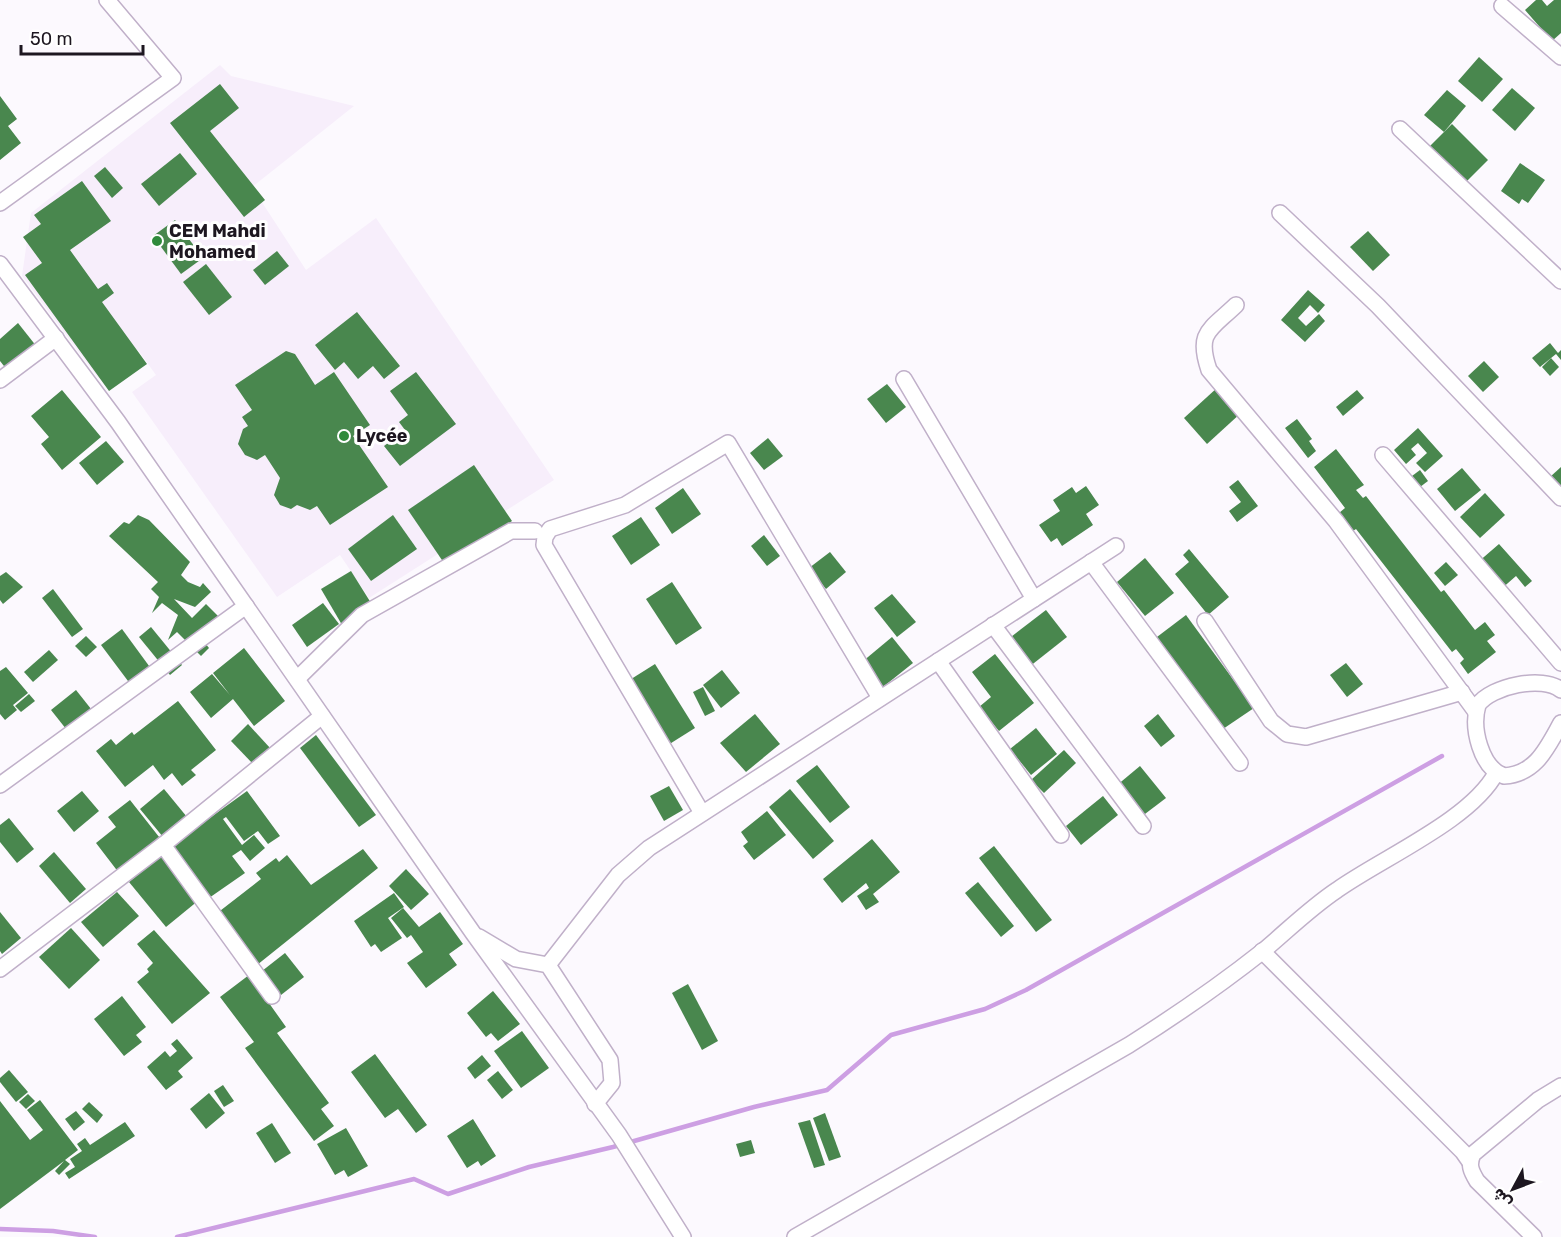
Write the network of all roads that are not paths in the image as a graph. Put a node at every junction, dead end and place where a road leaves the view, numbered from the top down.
1 (107, 0) edge
2 (1502, 6) dead end
3 (1561, 57) edge
4 (1400, 129) dead end
5 (0, 203) edge
6 (1280, 213) dead end
7 (0, 264) edge
8 (1561, 281) edge
9 (1236, 305) dead end
10 (56, 338) junction
11 (904, 379) dead end
12 (0, 380) edge
13 (1383, 455) dead end
14 (1561, 498) edge
15 (535, 531) dead end
16 (1116, 546) dead end
17 (1091, 562) junction
18 (1034, 598) junction
19 (246, 606) junction
20 (1204, 621) dead end
21 (993, 625) junction
22 (938, 661) junction
23 (1561, 663) edge
24 (297, 679) junction
25 (1561, 689) edge
26 (1462, 692) junction
27 (880, 698) junction
28 (1476, 712) junction
29 (322, 717) junction
30 (1561, 723) edge
31 (1240, 763) dead end
32 (1496, 773) junction
33 (0, 785) edge
34 (702, 813) junction
35 (1143, 826) dead end
36 (1061, 835) dead end
37 (163, 844) junction
38 (474, 933) junction
39 (1262, 951) junction
40 (548, 965) junction
41 (0, 969) edge
42 (272, 996) dead end
43 (1561, 1086) edge
44 (595, 1104) junction
45 (1470, 1162) junction
46 (683, 1237) edge
47 (795, 1237) edge
48 (1534, 1237) edge

1 - 5 street
2 - 3 street
4 - 8 street
6 - 14 street
7 - 10 street
9 - 26 street
10 - 12 street
10 - 19 street
11 - 18 street
13 - 23 street
15 - 24 street
16 - 17 street
17 - 18 street
17 - 31 street
18 - 21 street
19 - 24 street
19 - 33 street
20 - 26 street
21 - 22 street
21 - 35 street
22 - 27 street
22 - 36 street
24 - 29 street
25 - 28 street
26 - 28 street
27 - 34 street
27 - 34 street
28 - 32 street
29 - 37 street
29 - 38 street
30 - 32 street
32 - 39 street
34 - 40 street
37 - 41 street
37 - 42 street
38 - 40 street
38 - 44 street
39 - 45 street
39 - 47 street
40 - 44 street
43 - 45 street
44 - 46 street
45 - 48 street

